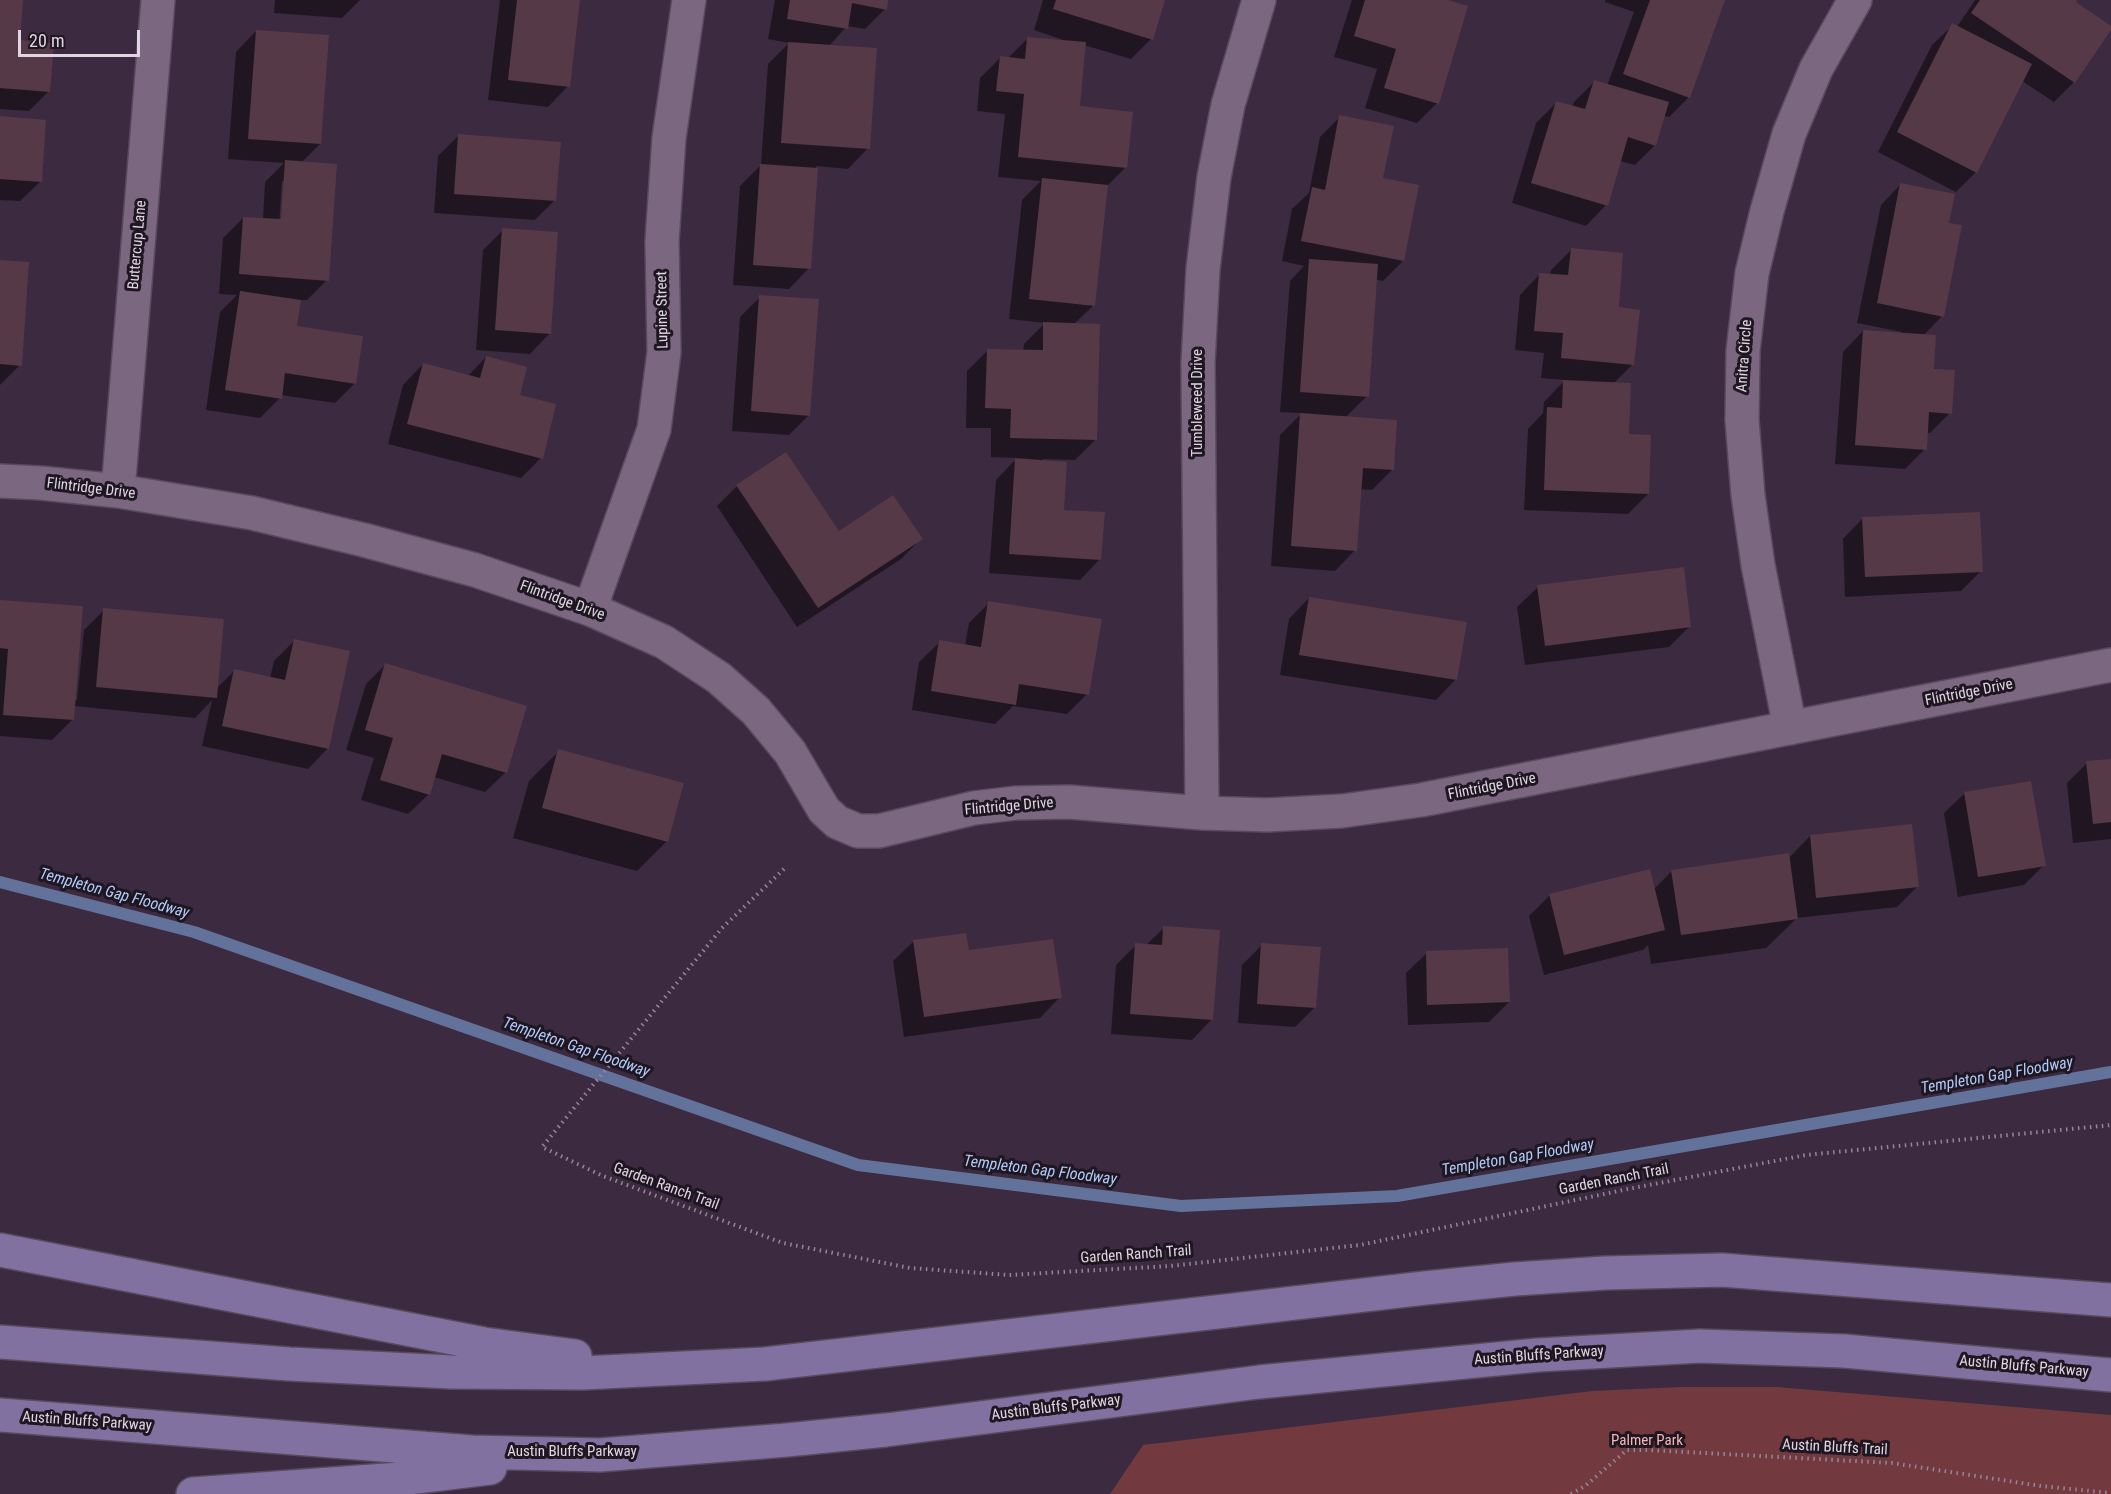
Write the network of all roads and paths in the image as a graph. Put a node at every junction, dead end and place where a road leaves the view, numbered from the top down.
1 (158, 0) edge
2 (689, 0) edge
3 (1259, 0) edge
4 (1855, 0) edge
5 (0, 481) edge
6 (118, 491) junction
7 (590, 609) junction
8 (2111, 664) edge
9 (1790, 728) junction
10 (1202, 813) junction
11 (784, 869) dead end
12 (2111, 1125) edge
13 (0, 1250) edge
14 (2111, 1300) edge
15 (0, 1342) edge
16 (671, 1370) junction
17 (2111, 1375) edge
18 (0, 1415) edge
19 (600, 1455) junction
20 (2111, 1493) edge
21 (193, 1494) edge
22 (1571, 1494) edge

1 - 6 street, Buttercup Lane
2 - 7 street, Lupine Street
3 - 10 street, Tumbleweed Drive
4 - 9 street, Anitra Circle
5 - 6 street, Flintridge Drive
6 - 7 street, Flintridge Drive
7 - 10 street, Flintridge Drive
8 - 9 street, Flintridge Drive
9 - 10 street, Flintridge Drive
11 - 12 path, Garden Ranch Trail
13 - 16 main road
14 - 16 main road
15 - 16 main road
17 - 19 main road, Austin Bluffs Parkway
18 - 19 main road, Austin Bluffs Parkway
19 - 21 main road
20 - 22 path, Austin Bluffs Trail

